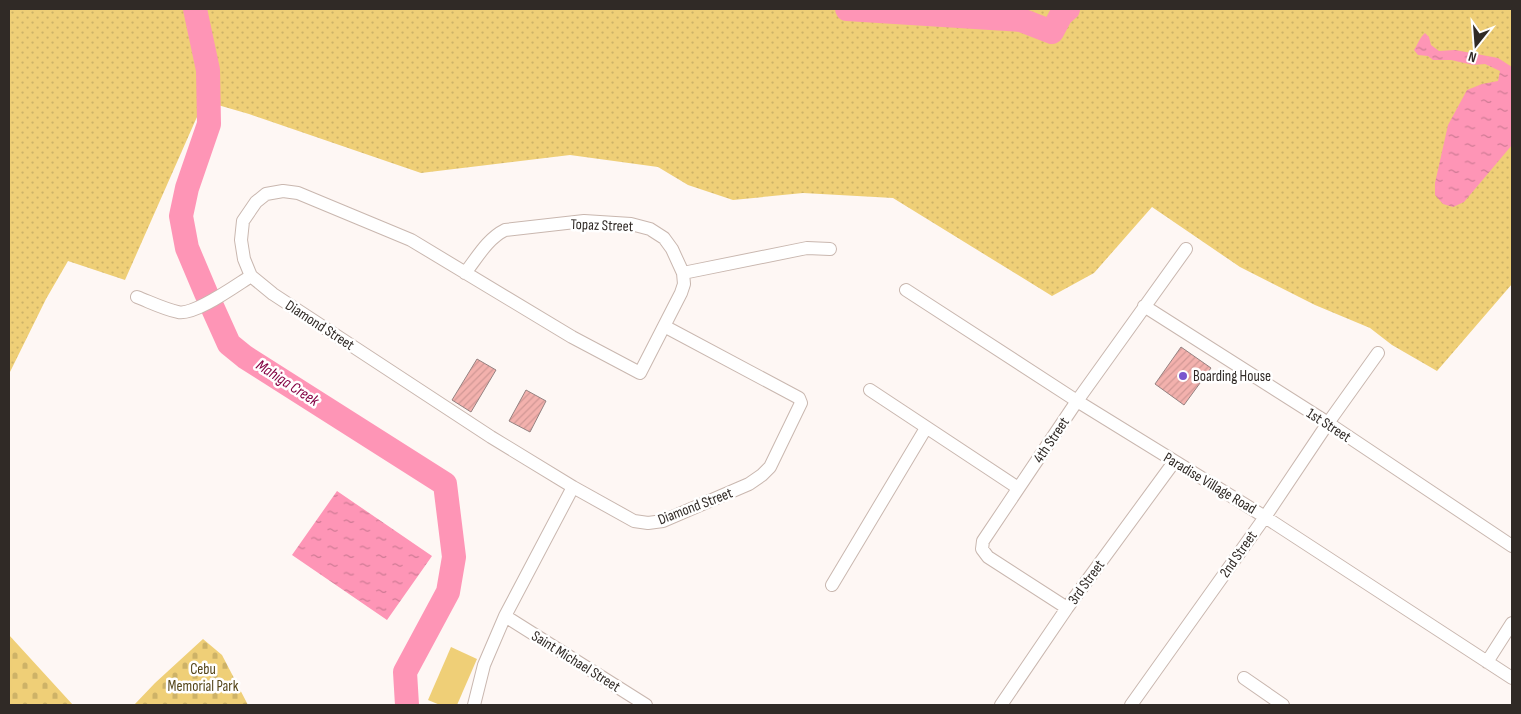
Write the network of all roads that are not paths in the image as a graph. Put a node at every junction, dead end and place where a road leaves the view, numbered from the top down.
1 (830, 249) dead end
2 (1186, 249) dead end
3 (465, 273) junction
4 (683, 273) junction
5 (251, 276) junction
6 (906, 290) dead end
7 (137, 297) dead end
8 (1144, 306) junction
9 (664, 326) junction
10 (1378, 353) dead end
11 (870, 390) dead end
12 (1077, 401) junction
13 (1328, 423) junction
14 (926, 428) junction
15 (1174, 462) junction
16 (573, 487) junction
17 (1018, 488) junction
18 (1265, 517) junction
19 (1512, 546) edge
20 (832, 585) dead end
21 (1067, 608) junction
22 (505, 616) junction
23 (1512, 623) edge
24 (1487, 662) junction
25 (1244, 678) dead end
26 (1512, 678) edge
27 (629, 701) edge
28 (474, 705) edge
29 (646, 705) edge
30 (1001, 705) edge
31 (1131, 705) edge
32 (1282, 705) edge

1 - 4 street
2 - 8 street, 4th Street
3 - 4 street, Topaz Street
3 - 5 street
3 - 9 street
4 - 9 street
5 - 7 street
5 - 16 street, Diamond Street
6 - 12 street, Paradise Village Road
8 - 12 street, 4th Street
8 - 13 street, 1st Street
9 - 16 street, Diamond Street
10 - 13 street, 2nd Street
11 - 14 street
12 - 15 street, Paradise Village Road
12 - 17 street, 4th Street
13 - 18 street, 2nd Street
13 - 19 street, 1st Street
14 - 17 street
14 - 20 street
15 - 18 street, Paradise Village Road
15 - 21 street, 3rd Street
16 - 22 street
17 - 21 street, 4th Street
18 - 24 street, Paradise Village Road
18 - 31 street, 2nd Street
21 - 30 street, 3rd Street
22 - 27 street, Saint Michael Street
22 - 28 street
23 - 24 street
24 - 26 street, Paradise Village Road
25 - 32 street
27 - 29 street, Saint Michael Street

